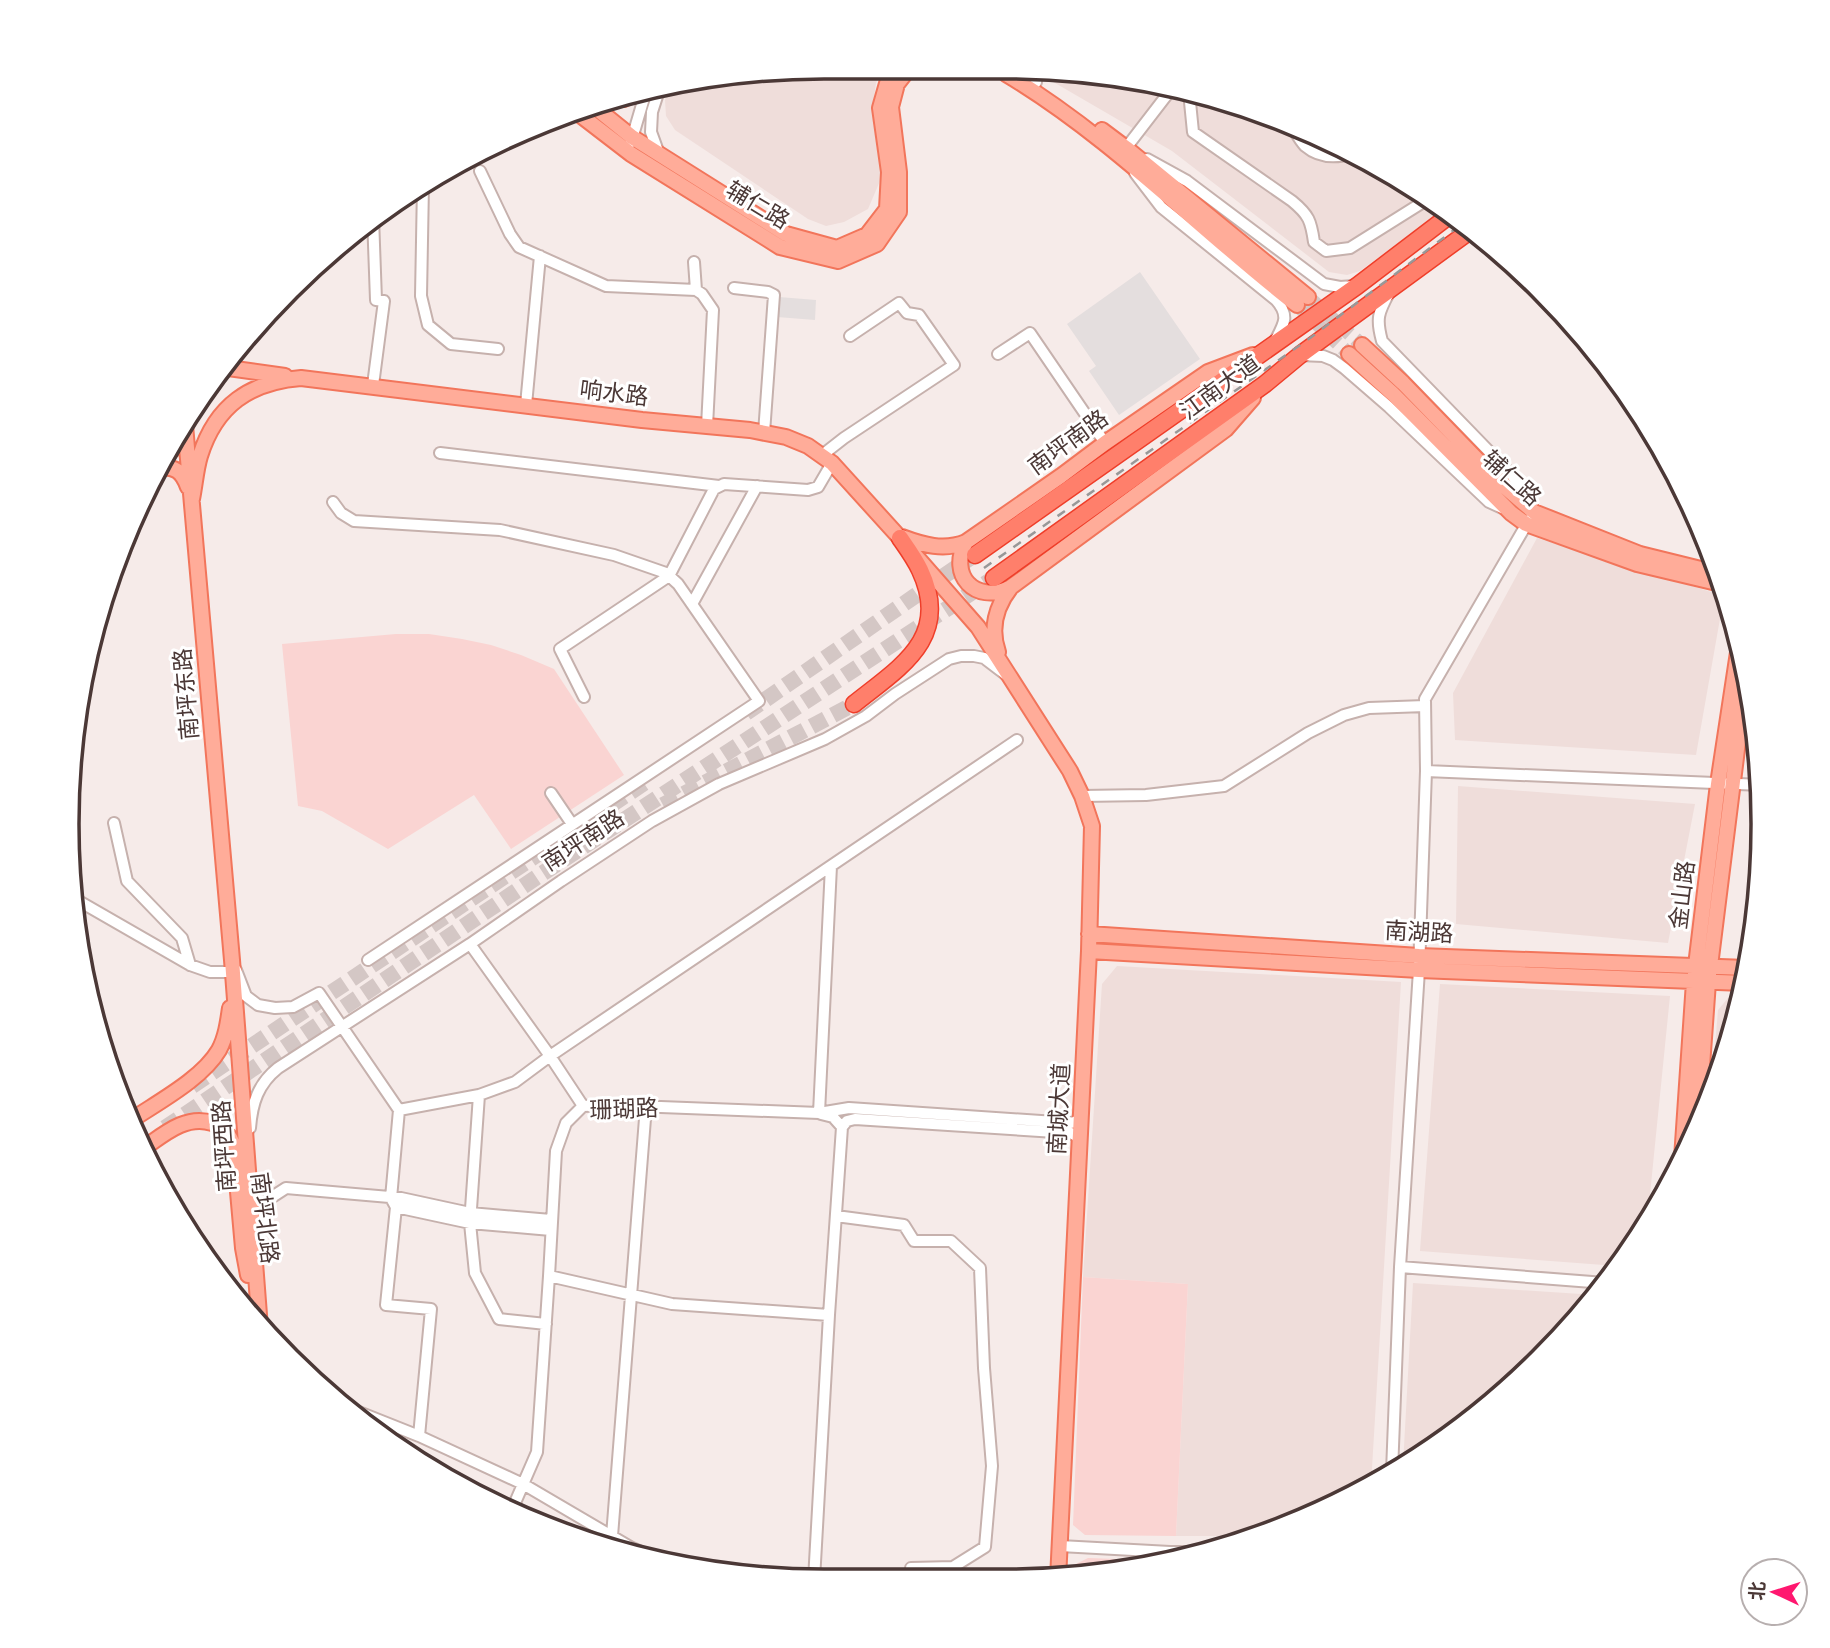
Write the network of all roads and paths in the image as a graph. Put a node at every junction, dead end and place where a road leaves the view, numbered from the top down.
1 (889, 79) edge
2 (901, 79) edge
3 (1032, 81) edge
4 (1166, 96) edge
5 (656, 98) edge
6 (643, 101) edge
7 (1190, 102) edge
8 (602, 113) edge
9 (584, 118) edge
10 (632, 137) junction
11 (1300, 139) edge
12 (1124, 153) junction
13 (631, 154) junction
14 (659, 154) junction
15 (1337, 157) edge
16 (480, 172) dead end
17 (424, 196) edge
18 (1420, 204) edge
19 (1443, 221) edge
20 (373, 230) edge
21 (1463, 236) edge
22 (540, 256) junction
23 (694, 262) dead end
24 (1357, 286) junction
25 (1392, 286) junction
26 (734, 288) dead end
27 (696, 290) junction
28 (1302, 301) tunnel mouth
29 (850, 336) dead end
30 (1362, 345) tunnel mouth
31 (1268, 347) junction
32 (498, 349) dead end
33 (998, 354) dead end
34 (1349, 354) tunnel mouth
35 (1300, 355) junction
36 (234, 369) edge
37 (301, 378) junction
38 (1265, 384) junction
39 (373, 386) junction
40 (526, 405) junction
41 (707, 426) junction
42 (764, 433) junction
43 (186, 439) edge
44 (1105, 443) junction
45 (440, 453) dead end
46 (827, 460) junction
47 (170, 469) edge
48 (719, 486) junction
49 (757, 486) junction
50 (192, 499) junction
51 (333, 502) dead end
52 (1511, 513) junction
53 (1530, 518) junction
54 (899, 536) junction
55 (970, 549) junction
56 (1707, 571) edge
57 (670, 576) junction
58 (994, 578) tunnel mouth
59 (1711, 582) edge
60 (1011, 587) junction
61 (692, 604) junction
62 (1002, 663) junction
63 (1736, 676) edge
64 (1011, 678) junction
65 (584, 697) dead end
66 (1741, 703) edge
67 (854, 704) tunnel mouth
68 (1425, 706) junction
69 (1017, 740) dead end
70 (1426, 771) junction
71 (1725, 785) junction
72 (1750, 785) edge
73 (551, 793) dead end
74 (1083, 796) junction
75 (114, 823) dead end
76 (572, 824) junction
77 (831, 866) junction
78 (83, 905) edge
79 (1089, 934) junction
80 (470, 944) junction
81 (1089, 951) junction
82 (368, 960) dead end
83 (1419, 963) junction
84 (190, 965) junction
85 (232, 966) junction
86 (1703, 966) junction
87 (1737, 968) edge
88 (1701, 982) junction
89 (1734, 983) edge
90 (342, 1027) junction
91 (550, 1056) junction
92 (479, 1095) junction
93 (1699, 1098) edge
94 (583, 1106) junction
95 (646, 1106) junction
96 (399, 1110) junction
97 (819, 1113) junction
98 (138, 1116) edge
99 (1081, 1117) junction
100 (842, 1127) junction
101 (1685, 1130) edge
102 (1080, 1142) junction
103 (151, 1143) edge
104 (248, 1155) junction
105 (396, 1201) junction
106 (836, 1216) junction
107 (470, 1218) junction
108 (551, 1225) junction
109 (254, 1248) junction
110 (1400, 1267) junction
111 (549, 1276) junction
112 (1594, 1282) edge
113 (631, 1295) junction
114 (255, 1305) edge
115 (259, 1309) edge
116 (829, 1315) junction
117 (546, 1324) junction
118 (375, 1418) edge
119 (419, 1436) junction
120 (1392, 1461) edge
121 (523, 1484) junction
122 (515, 1502) edge
123 (612, 1536) junction
124 (617, 1540) edge
125 (1060, 1546) junction
126 (1165, 1552) edge
127 (1059, 1568) edge
128 (815, 1569) edge
129 (911, 1569) edge

1 - 14 main road, 辅仁路
2 - 13 main road, 辅仁路
3 - 12 main road
4 - 12 street
5 - 14 street
6 - 10 street
7 - 18 street
8 - 10 main road, 辅仁路
9 - 13 main road, 辅仁路
10 - 13 street
10 - 14 main road, 辅仁路
11 - 15 street
12 - 24 street
12 - 28 main road
12 - 31 street
16 - 22 street
17 - 32 street
19 - 24 highway, 江南大道
20 - 39 street
21 - 25 highway, 江南大道
22 - 27 street
22 - 40 street
23 - 27 street
24 - 31 highway, 江南大道
25 - 35 highway, 江南大道
25 - 53 street
26 - 42 street
27 - 41 street
29 - 46 street
30 - 53 main road, 辅仁路
31 - 44 main road, 南坪南路
31 - 55 highway, 江南大道
33 - 44 street
34 - 52 main road, 辅仁路
35 - 38 highway, 江南大道
35 - 52 street
36 - 37 main road
37 - 39 main road, 响水路
37 - 50 main road, 响水路
38 - 58 highway, 江南大道
38 - 60 main road
39 - 40 main road, 响水路
40 - 41 main road, 响水路
41 - 42 main road, 响水路
42 - 46 main road, 响水路
43 - 50 main road, 南坪东路
44 - 55 main road, 南坪南路
45 - 48 street
46 - 49 street
46 - 54 main road, 响水路
47 - 50 main road
48 - 49 street
48 - 57 street
49 - 61 street
50 - 85 main road, 南坪东路
51 - 57 street
52 - 53 main road, 辅仁路
53 - 56 main road, 辅仁路
53 - 59 main road, 辅仁路
53 - 68 street
54 - 55 main road, 南坪南路
54 - 62 main road, 响水路
54 - 67 highway
55 - 60 main road
57 - 61 street
57 - 65 street
60 - 62 main road
61 - 76 street, 南坪南路
62 - 64 main road, 南城大道
63 - 71 main road, 金山路
64 - 74 main road, 南城大道
64 - 80 street, 南坪南路
66 - 71 main road, 金山路
68 - 70 street
68 - 74 street
69 - 77 street
70 - 71 street
70 - 83 street
71 - 72 street
71 - 86 main road, 金山路
73 - 76 street
74 - 79 main road, 南城大道
75 - 84 street
76 - 82 street, 南坪南路
77 - 91 street
77 - 97 street
78 - 84 street
79 - 81 main road, 南城大道
79 - 83 main road, 南湖路
80 - 90 street, 南坪南路
80 - 91 street
81 - 83 main road
81 - 99 main road, 南城大道
83 - 86 main road, 南湖路
83 - 88 main road
83 - 110 street
84 - 85 street
85 - 90 street
85 - 98 main road
85 - 104 main road, 南坪西路
86 - 87 main road, 南湖路
86 - 88 main road, 金山路
88 - 89 main road
88 - 93 main road, 金山路
88 - 101 main road, 金山路
90 - 96 street
90 - 104 street, 南坪南路
91 - 92 street
91 - 94 street
92 - 96 street
92 - 107 street
94 - 95 street, 珊瑚路
94 - 108 street, 珊瑚路
95 - 97 street, 珊瑚路
95 - 113 street
96 - 105 street
97 - 99 street, 珊瑚路
97 - 100 street
99 - 102 main road, 南城大道
100 - 102 street
100 - 106 street
102 - 125 main road, 南城大道
103 - 114 main road, 南坪北路
104 - 109 main road, 南坪西路
105 - 107 street
105 - 109 street
105 - 119 street
106 - 116 street
106 - 129 street
107 - 108 street
107 - 117 street
108 - 111 street, 珊瑚路
109 - 115 main road, 南坪西路
110 - 112 street
110 - 120 street
111 - 113 street
111 - 117 street, 珊瑚路
113 - 116 street
113 - 123 street
116 - 128 street
117 - 121 street, 珊瑚路
118 - 119 street
119 - 121 street
121 - 122 street, 珊瑚路
121 - 123 street
123 - 124 street
125 - 126 street
125 - 127 main road, 南城大道

